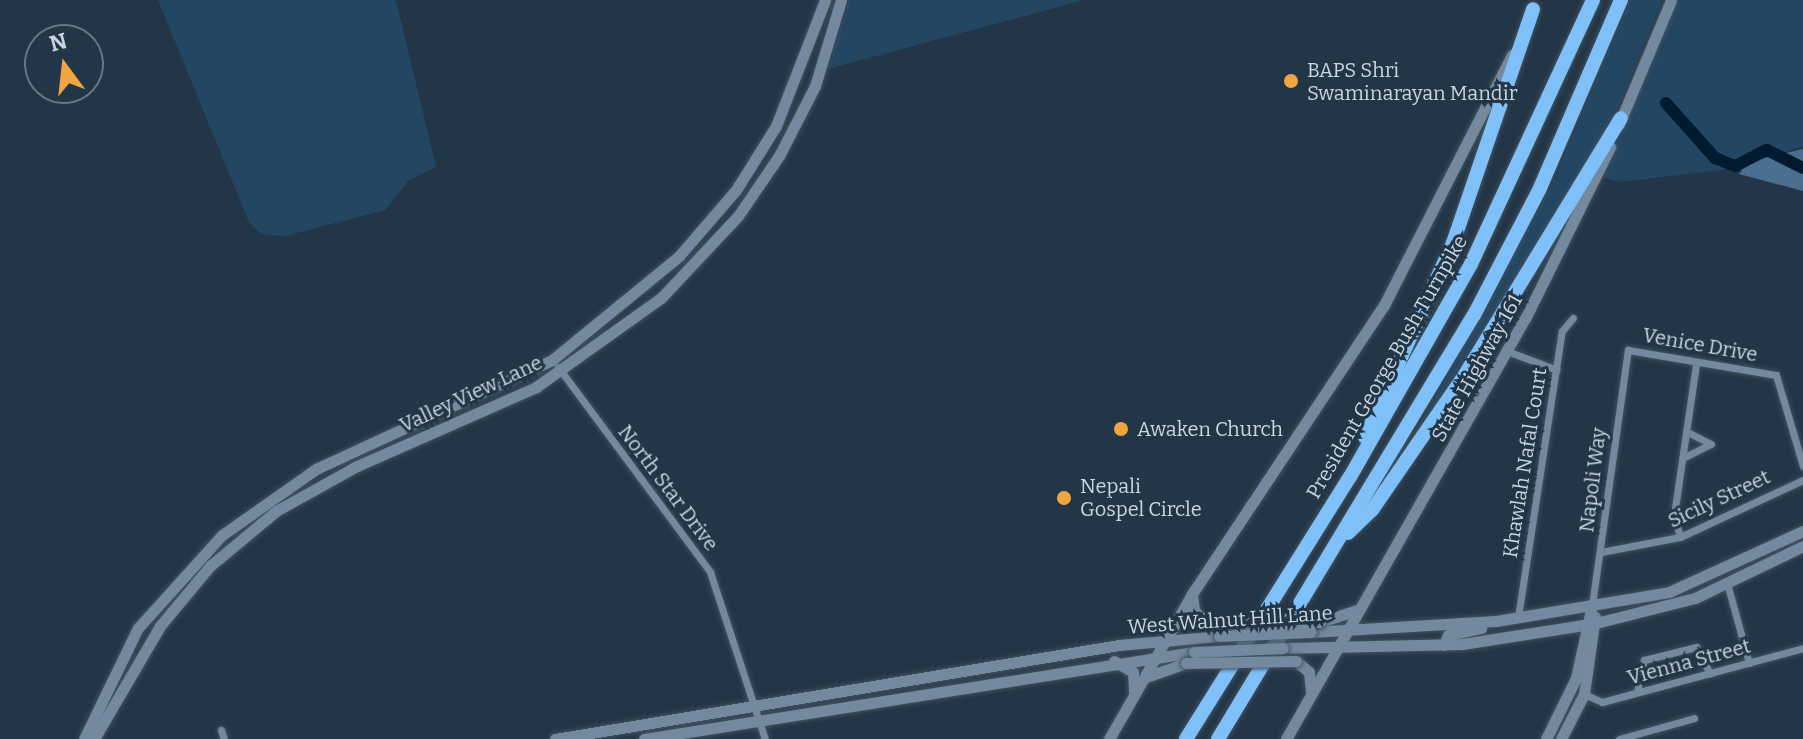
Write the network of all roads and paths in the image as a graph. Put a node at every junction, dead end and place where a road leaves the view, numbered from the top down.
1 (825, 0) edge
2 (841, 0) edge
3 (1593, 0) edge
4 (1621, 0) edge
5 (1671, 0) edge
6 (1535, 5) edge
7 (1621, 118) junction
8 (1573, 318) dead end
9 (1507, 351) junction
10 (1624, 358) joint
11 (552, 360) junction
12 (1696, 364) junction
13 (1557, 370) junction
14 (562, 372) junction
15 (1686, 431) junction
16 (1683, 458) junction
17 (1803, 466) edge
18 (1350, 477) junction
19 (1803, 480) edge
20 (1803, 531) edge
21 (1680, 537) junction
22 (1803, 546) edge
23 (1334, 547) junction
24 (1601, 552) junction
25 (1727, 583) junction
26 (1192, 594) junction
27 (1365, 598) junction
28 (1592, 605) junction
29 (1359, 609) junction
30 (1518, 617) junction
31 (1619, 619) junction
32 (1496, 621) junction
33 (1591, 624) junction
34 (1346, 630) junction
35 (1379, 630) junction
36 (1164, 639) junction
37 (1444, 645) junction
38 (1337, 646) junction
39 (1803, 648) edge
40 (1155, 655) junction
41 (1026, 661) junction
42 (1114, 661) junction
43 (1749, 663) junction
44 (1710, 673) junction
45 (1028, 674) junction
46 (1589, 674) junction
47 (1143, 679) junction
48 (1311, 691) junction
49 (1637, 692) junction
50 (1584, 694) junction
51 (1134, 695) junction
52 (756, 705) junction
53 (1694, 718) dead end
54 (761, 720) junction
55 (1653, 729) junction
56 (221, 730) dead end
57 (606, 735) edge
58 (1644, 736) edge
59 (1553, 738) edge
60 (86, 739) edge
61 (224, 739) edge
62 (555, 739) edge
63 (644, 739) edge
64 (765, 739) edge
65 (1109, 739) edge
66 (1186, 739) edge
67 (1218, 739) edge
68 (1286, 739) edge
69 (1619, 739) edge
70 (1656, 739) edge

1 - 11 main road, Valley View Lane
2 - 14 main road, Valley View Lane
3 - 18 highway, President George Bush Turnpike
4 - 23 highway
5 - 7 main road, State Highway 161
6 - 18 highway
6 - 26 main road
7 - 9 main road, State Highway 161
7 - 23 highway
8 - 13 street, Khawlah Nafal Court
9 - 13 street
9 - 27 main road, State Highway 161
10 - 12 street, Venice Drive
10 - 24 street, Napoli Way
11 - 14 street, North Star Drive
11 - 60 main road, Valley View Lane
12 - 15 street
12 - 17 street, Venice Drive
13 - 30 street, Khawlah Nafal Court
14 - 52 street, North Star Drive
14 - 60 main road, Valley View Lane
15 - 16 street
15 - 16 street
16 - 21 street
18 - 66 highway, President George Bush Turnpike
19 - 21 street, Sicily Street
20 - 28 main road, West Walnut Hill Lane
21 - 24 street, Sicily Street
22 - 25 main road, West Walnut Hill Lane
23 - 67 highway
24 - 28 street, Napoli Way
25 - 31 main road, West Walnut Hill Lane
25 - 43 street
26 - 29 main road, bridge
26 - 36 main road
27 - 29 main road, State Highway 161
27 - 35 main road
28 - 30 main road, West Walnut Hill Lane
28 - 33 main road
29 - 34 main road, State Highway 161
30 - 32 main road, West Walnut Hill Lane
31 - 33 main road, West Walnut Hill Lane
31 - 46 main road
32 - 35 main road, West Walnut Hill Lane
32 - 37 main road
33 - 37 main road, West Walnut Hill Lane
33 - 46 main road
33 - 59 main road
34 - 35 main road, West Walnut Hill Lane
34 - 36 main road, West Walnut Hill Lane, bridge
34 - 38 main road, State Highway 161
36 - 40 main road
36 - 41 main road, West Walnut Hill Lane
37 - 38 main road, West Walnut Hill Lane
38 - 40 main road, West Walnut Hill Lane, bridge
38 - 48 main road, State Highway 161
39 - 43 street, Vienna Street
40 - 42 main road, West Walnut Hill Lane
40 - 47 main road
41 - 45 main road
41 - 52 main road, West Walnut Hill Lane
42 - 45 main road, West Walnut Hill Lane
42 - 51 main road
43 - 44 street, Vienna Street
44 - 49 street, Vienna Street
44 - 49 street
45 - 54 main road, West Walnut Hill Lane
46 - 50 main road
47 - 48 main road, bridge
47 - 51 main road
48 - 68 main road, State Highway 161
49 - 50 street, Vienna Street
50 - 59 main road
51 - 65 main road
52 - 54 street, North Star Drive
52 - 57 main road, West Walnut Hill Lane
53 - 55 street
54 - 63 main road, West Walnut Hill Lane
54 - 64 street, North Star Drive
55 - 58 street
55 - 70 street
56 - 61 street
57 - 62 main road, West Walnut Hill Lane
58 - 69 street

